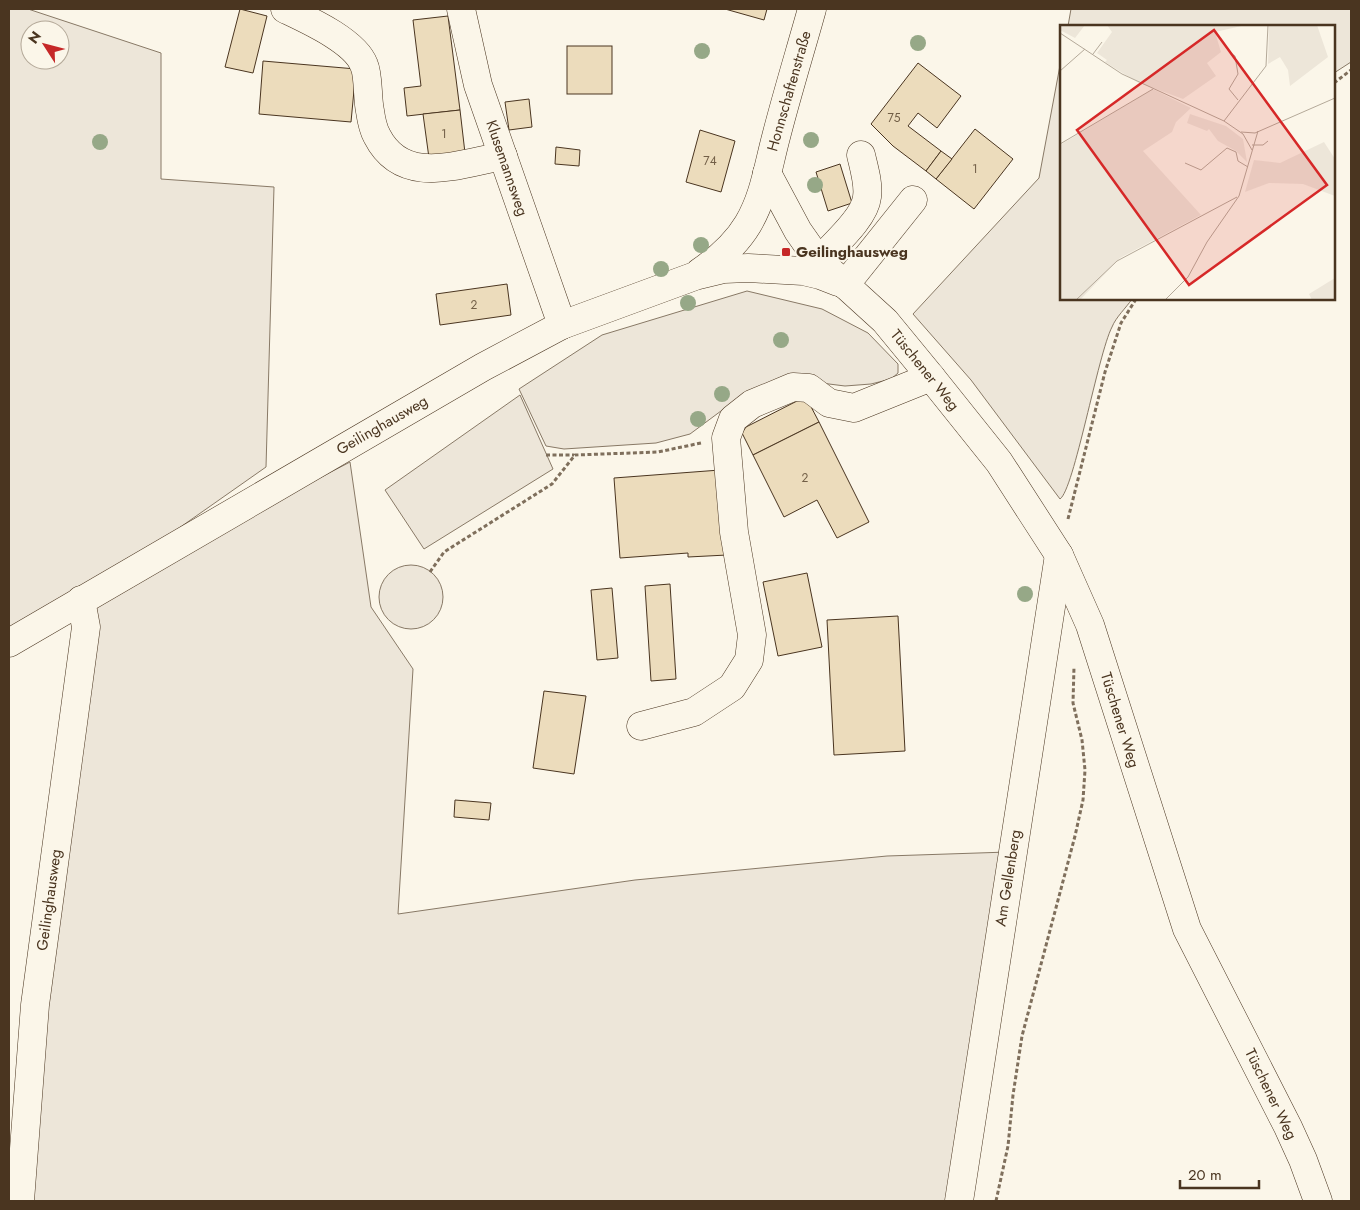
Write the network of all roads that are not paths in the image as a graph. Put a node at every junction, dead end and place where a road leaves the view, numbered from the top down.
1 (285, 9) edge
2 (461, 9) edge
3 (812, 9) edge
4 (861, 155) dead end
5 (503, 156) junction
6 (767, 173) junction
7 (913, 200) dead end
8 (748, 223) joint
9 (819, 261) junction
10 (748, 268) joint
11 (695, 276) junction
12 (845, 285) junction
13 (562, 326) junction
14 (931, 377) junction
15 (1059, 555) junction
16 (81, 600) junction
17 (9, 643) edge
18 (641, 726) dead end
19 (20, 1201) edge
20 (959, 1201) edge
21 (1318, 1201) edge

1 - 5 street
2 - 5 street, Klusemannsweg
3 - 6 street, Honnschaftenstraße
4 - 9 street
5 - 13 street, Klusemannsweg
6 - 8 street, Honnschaftenstraße
6 - 9 street, Tüschener Weg
7 - 12 street
8 - 11 street, Geilinghausweg
9 - 12 street, Tüschener Weg
10 - 11 street, Geilinghausweg
10 - 12 street, Tüschener Weg
11 - 13 street, Geilinghausweg
12 - 14 street, Tüschener Weg
13 - 16 street, Geilinghausweg
14 - 15 street, Tüschener Weg
14 - 18 street
15 - 20 street, Am Gellenberg
15 - 21 street, Tüschener Weg
16 - 17 street, Geilinghausweg
16 - 19 street, Geilinghausweg

